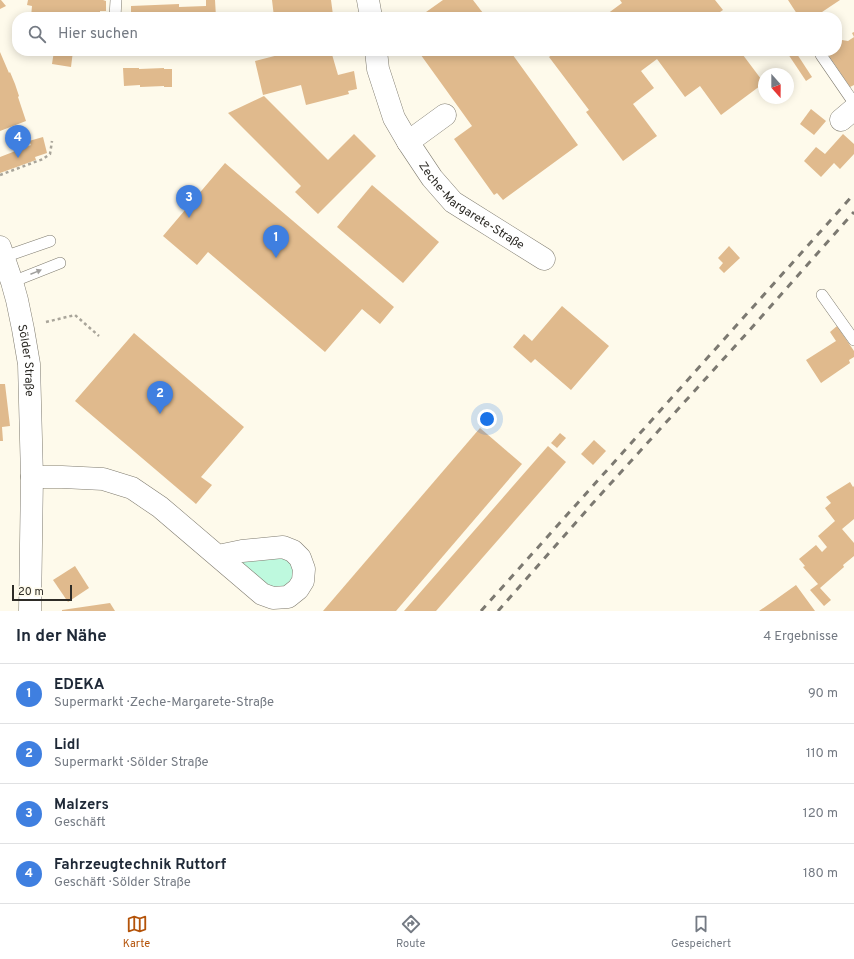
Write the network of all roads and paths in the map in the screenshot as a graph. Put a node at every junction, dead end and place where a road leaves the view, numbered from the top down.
1 (116, 0) edge
2 (368, 0) edge
3 (115, 12) edge
4 (370, 12) edge
5 (377, 56) edge
6 (821, 56) edge
7 (850, 111) edge
8 (445, 114) dead end
9 (52, 141) dead end
10 (408, 142) junction
11 (0, 176) edge
12 (50, 241) dead end
13 (2, 252) edge
14 (544, 260) dead end
15 (60, 263) dead end
16 (12, 282) junction
17 (822, 295) dead end
18 (46, 322) dead end
19 (99, 336) dead end
20 (854, 340) edge
21 (32, 477) junction
22 (218, 556) dead end
23 (30, 611) edge

1 - 3 lane
2 - 4 street
5 - 10 street, Zeche-Margarete-Straße
6 - 7 lane
8 - 10 street
9 - 11 path
10 - 14 street, Zeche-Margarete-Straße
12 - 13 lane
13 - 16 street, Sölder Straße
16 -> 15 lane
16 - 21 street, Sölder Straße
17 - 20 lane
18 - 19 path
21 - 22 street
21 - 23 street, Sölder Straße

